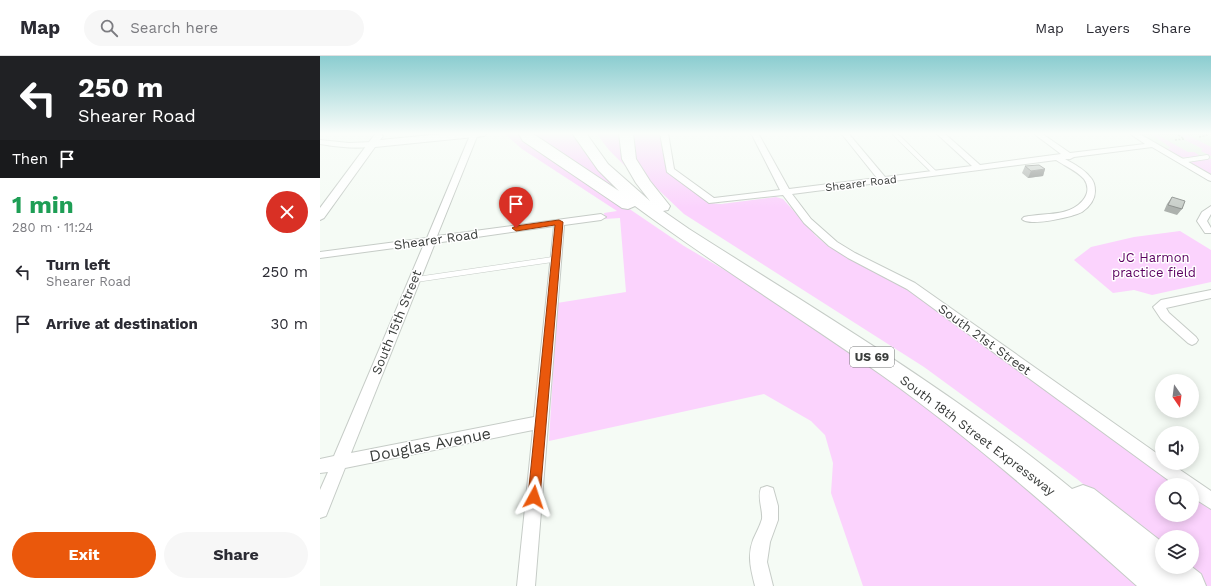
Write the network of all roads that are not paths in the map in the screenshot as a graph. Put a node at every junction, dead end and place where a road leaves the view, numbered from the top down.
1 (362, 158) edge
2 (468, 158) edge
3 (557, 158) edge
4 (596, 158) edge
5 (609, 158) edge
6 (629, 158) edge
7 (668, 158) edge
8 (767, 158) edge
9 (865, 158) edge
10 (919, 158) edge
11 (967, 158) edge
12 (1059, 158) joint
13 (1175, 158) edge
14 (1201, 158) edge
15 (1181, 161) junction
16 (978, 168) junction
17 (935, 173) junction
18 (1211, 178) edge
19 (883, 180) junction
20 (786, 193) junction
21 (662, 206) junction
22 (1211, 209) edge
23 (320, 216) edge
24 (600, 217) dead end
25 (1027, 219) dead end
26 (559, 222) junction
27 (1208, 231) dead end
28 (683, 233) junction
29 (430, 240) junction
30 (320, 255) edge
31 (556, 259) junction
32 (413, 280) junction
33 (1211, 294) edge
34 (1192, 340) dead end
35 (541, 422) junction
36 (339, 462) junction
37 (320, 466) edge
38 (1178, 478) edge
39 (1199, 493) edge
40 (767, 494) dead end
41 (1211, 502) edge
42 (320, 510) edge
43 (1155, 557) edge
44 (1174, 574) edge
45 (526, 586) edge
46 (764, 586) edge
47 (1163, 586) edge
48 (1189, 586) edge

1 - 23 street
2 - 29 street, South 15th Street
3 - 28 highway
4 - 28 highway, South 18th Street Expressway / US 69
5 - 21 highway, South 18th Street Expressway / US 69
6 - 21 highway
7 - 20 street, Shearer Road
8 - 20 street, South 21st Street
9 - 19 street
10 - 17 lane
11 - 16 street
12 - 16 street, Shearer Road
12 - 25 street
13 - 15 street
14 - 15 lane
15 - 18 street
16 - 17 street, Shearer Road
17 - 19 street, Shearer Road
19 - 20 street, Shearer Road
20 - 38 street, South 21st Street
21 - 43 highway, South 18th Street Expressway / US 69
22 - 27 street
24 - 26 street, Shearer Road
26 - 29 street, Shearer Road
26 - 31 street
28 - 47 highway, South 18th Street Expressway / US 69
29 - 30 street, Shearer Road
29 - 32 street, South 15th Street
31 - 32 lane
31 - 35 street
32 - 36 street, South 15th Street
33 - 34 street
35 - 36 street, Douglas Avenue
35 - 45 street
36 - 37 street, Douglas Avenue
36 - 42 street, South 15th Street
39 - 41 street
40 - 46 street
44 - 48 highway

